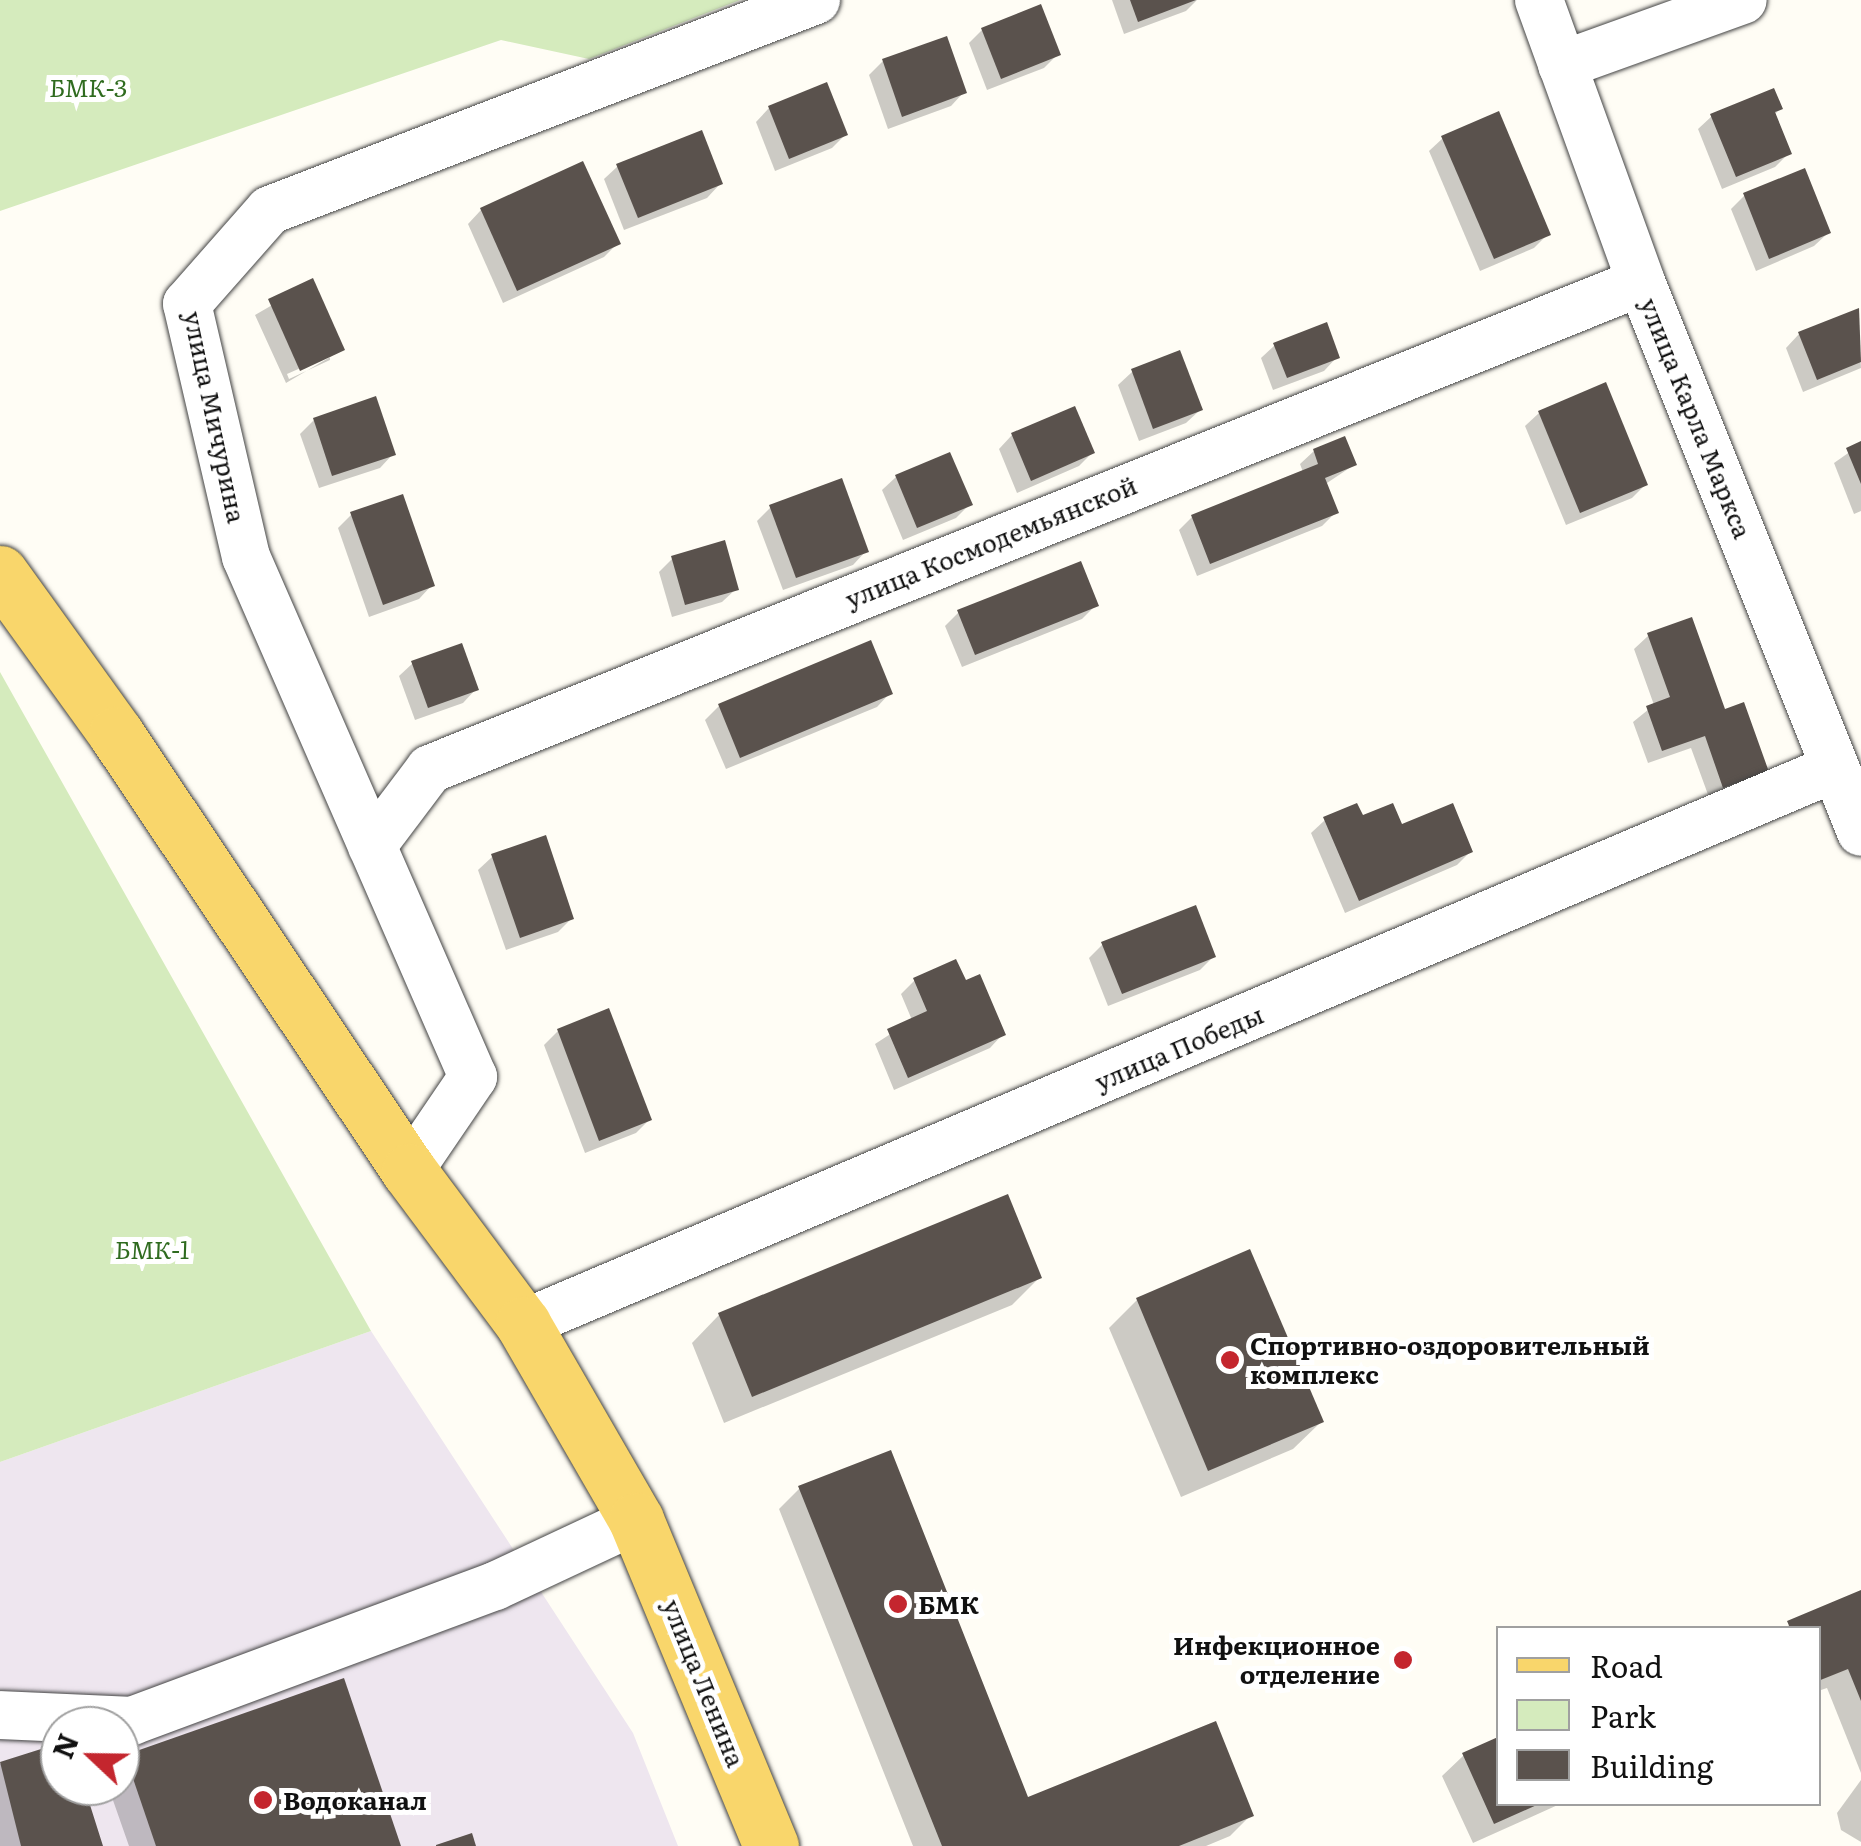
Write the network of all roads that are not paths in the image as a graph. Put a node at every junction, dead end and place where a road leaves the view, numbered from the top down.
1 (816, 0) edge
2 (1540, 0) edge
3 (1743, 0) edge
4 (1562, 65) junction
5 (1641, 282) junction
6 (0, 573) edge
7 (1835, 768) junction
8 (1861, 832) edge
9 (372, 846) junction
10 (409, 1172) junction
11 (522, 1324) junction
12 (636, 1520) junction
13 (0, 1714) edge
14 (771, 1846) edge

1 - 9 street, улица Мичурина
2 - 4 street, улица Карла Маркса
3 - 4 street
4 - 5 street, улица Карла Маркса
5 - 7 street, улица Карла Маркса
5 - 9 street, улица Космодемьянской
6 - 10 main road, улица Ленина
7 - 8 street, улица Карла Маркса
7 - 11 street, улица Победы
9 - 10 street, улица Мичурина
10 - 11 main road, улица Ленина
11 - 12 main road, улица Ленина
12 - 13 street
12 - 14 main road, улица Ленина

